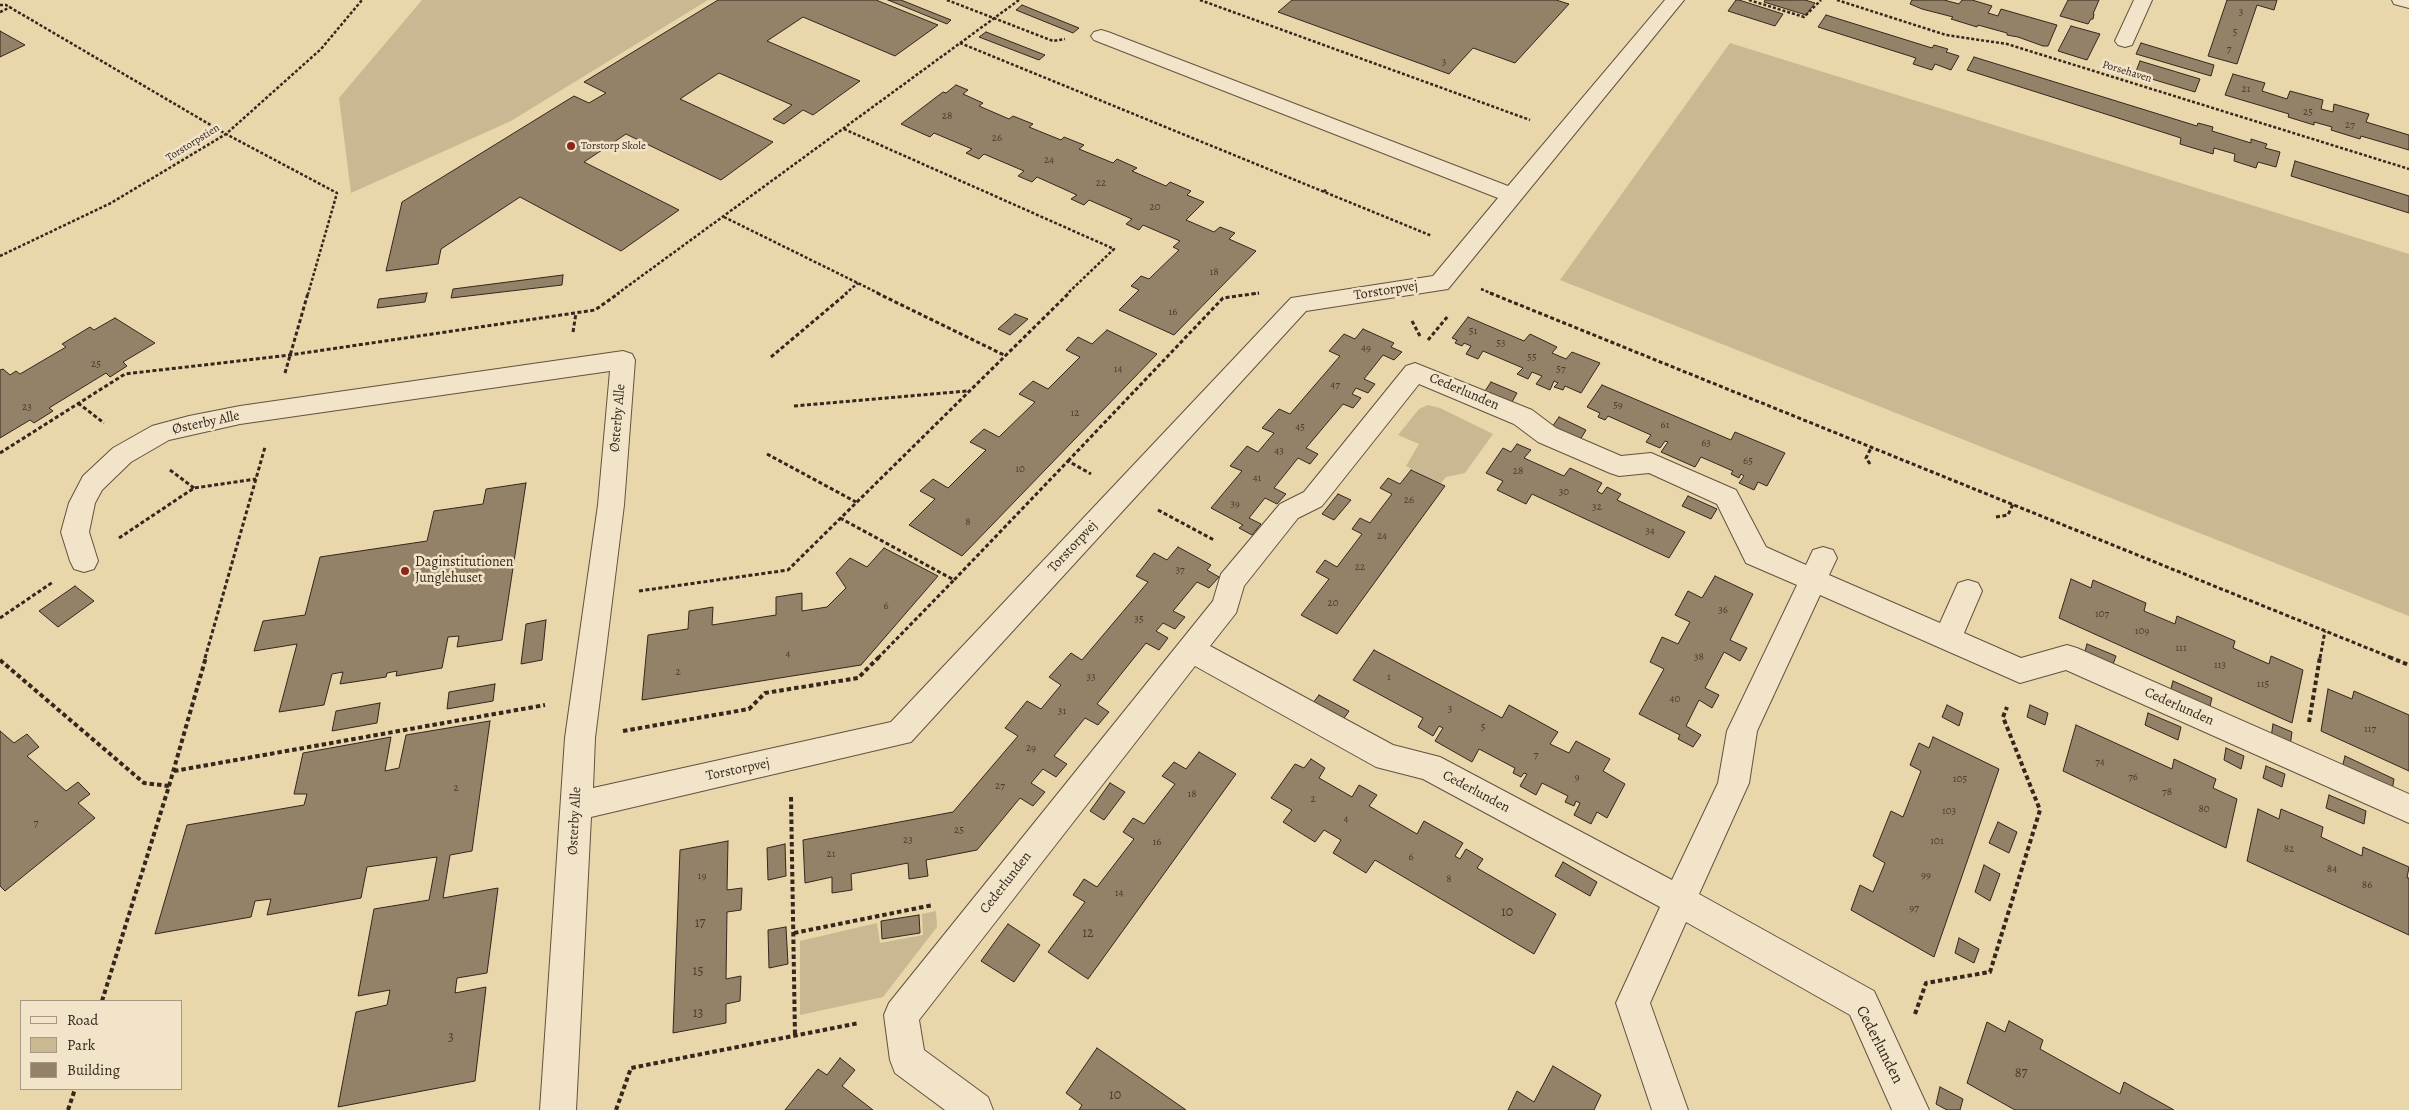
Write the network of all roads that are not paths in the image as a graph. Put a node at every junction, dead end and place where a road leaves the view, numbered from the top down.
1 (1675, 0) edge
2 (2142, 0) edge
3 (2401, 0) edge
4 (2409, 2) edge
5 (1101, 36) road end
6 (2124, 42) dead end
7 (1510, 196) junction
8 (84, 561) road end
9 (1818, 569) junction
10 (1968, 591) dead end
11 (1948, 638) junction
12 (1190, 649) junction
13 (576, 806) junction
14 (2409, 809) edge
15 (1680, 901) junction
16 (558, 1110) edge
17 (975, 1110) edge
18 (1670, 1110) edge
19 (1911, 1110) edge

1 - 7 street, Torstorpvej
2 - 6 street
3 - 4 street
5 - 7 street
7 - 13 street, Torstorpvej
8 - 13 street, Østerby Alle
9 - 11 street, Cederlunden
9 - 12 street, Cederlunden
9 - 15 street
10 - 11 street
11 - 14 street, Cederlunden
12 - 15 street, Cederlunden
12 - 17 street, Cederlunden
13 - 16 street, Østerby Alle
15 - 18 street
15 - 19 street, Cederlunden

